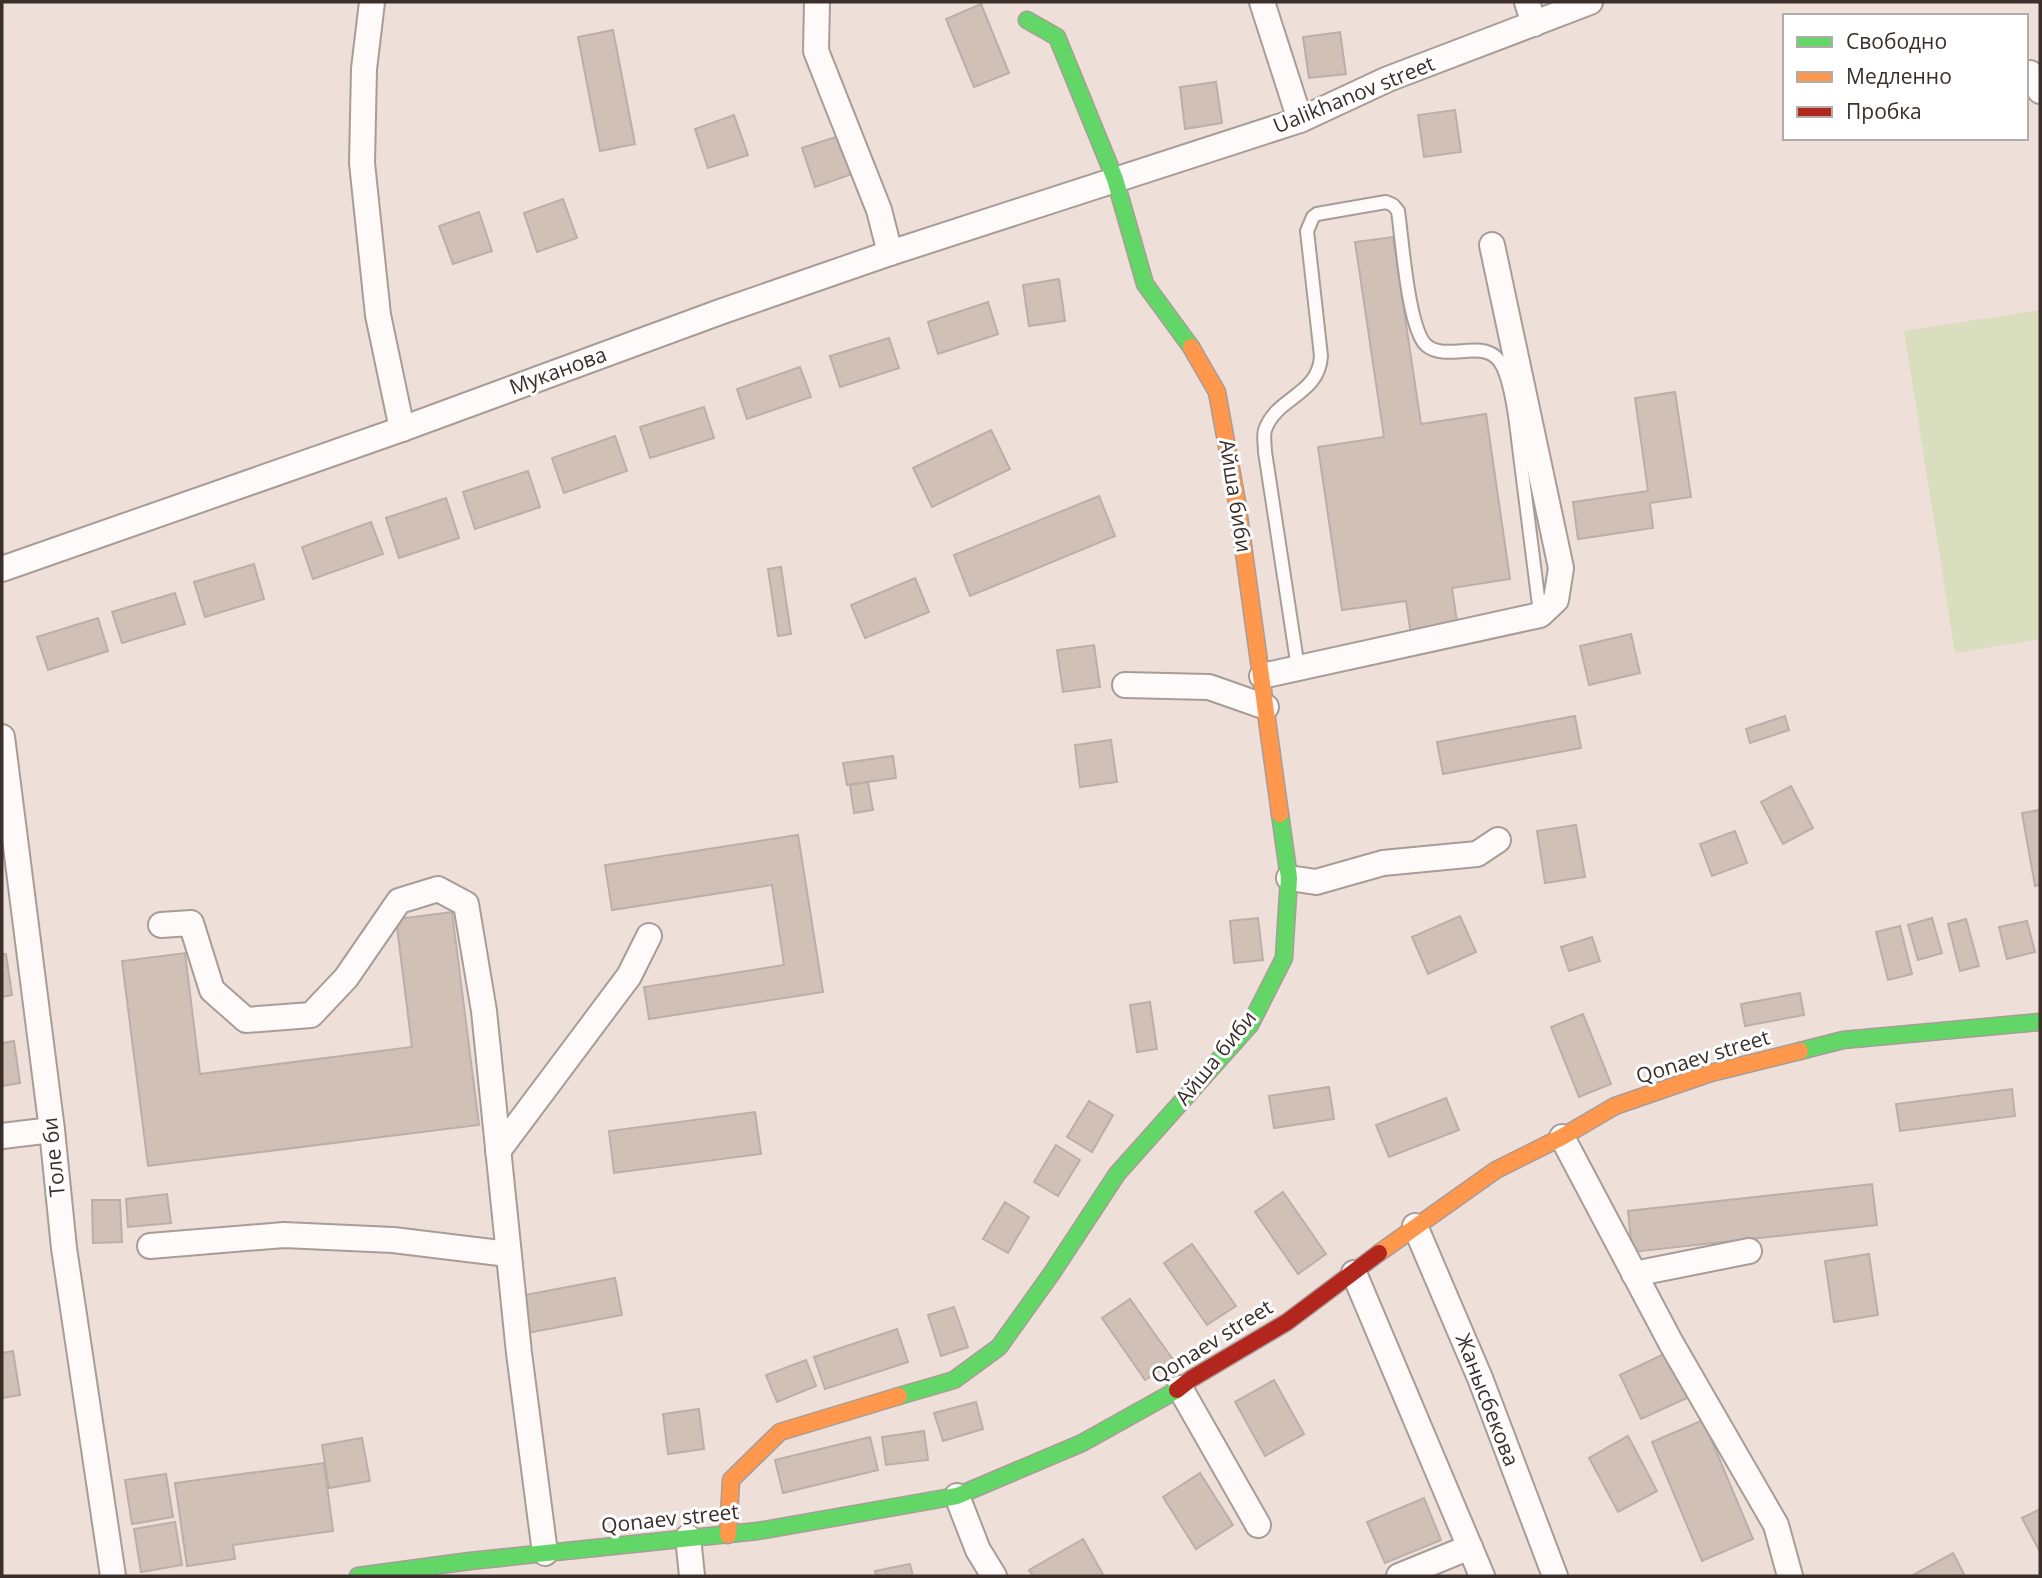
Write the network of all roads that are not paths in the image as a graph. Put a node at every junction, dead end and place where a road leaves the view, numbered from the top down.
1 (372, 2) edge
2 (798, 2) edge
3 (817, 2) edge
4 (1262, 2) edge
5 (1590, 2) edge
6 (1531, 13) edge
7 (1027, 20) dead end
8 (816, 51) junction
9 (1300, 120) junction
10 (1115, 179) junction
11 (1492, 245) dead end
12 (890, 253) junction
13 (402, 429) junction
14 (2, 569) edge
15 (1540, 615) junction
16 (1298, 668) junction
17 (1262, 676) junction
18 (1125, 685) dead end
19 (1266, 707) junction
20 (3, 753) edge
21 (1497, 840) dead end
22 (1289, 878) junction
23 (161, 925) dead end
24 (649, 936) dead end
25 (2040, 1022) edge
26 (52, 1130) junction
27 (2, 1136) edge
28 (1562, 1137) junction
29 (498, 1151) junction
30 (1415, 1226) junction
31 (150, 1246) dead end
32 (1749, 1251) dead end
33 (508, 1254) junction
34 (1354, 1273) junction
35 (1634, 1274) junction
36 (1180, 1388) junction
37 (957, 1496) junction
38 (1258, 1525) dead end
39 (728, 1535) junction
40 (688, 1538) junction
41 (1470, 1547) junction
42 (545, 1553) junction
43 (471, 1569) edge
44 (113, 1576) edge
45 (358, 1576) edge
46 (692, 1576) edge
47 (994, 1576) edge
48 (1399, 1576) edge
49 (1482, 1576) edge
50 (1555, 1576) edge
51 (1790, 1576) edge

1 - 13 street
2 - 8 street
3 - 8 street
4 - 9 street
5 - 6 street, Ualikhanov street
6 - 9 street, Ualikhanov street
7 - 10 street, Айша биби
8 - 12 street
9 - 10 street, Ualikhanov street
10 - 12 street, Муканова
10 - 17 street, Айша биби
11 - 15 street
12 - 13 street, Муканова
13 - 14 street, Муканова
15 - 16 street
15 - 16 lane
16 - 17 street
17 - 19 street, Айша биби
18 - 19 street
19 - 22 street, Айша биби
20 - 26 street, Толе би
21 - 22 street
22 - 39 street, Айша биби
23 - 29 street
24 - 29 street
25 - 28 street, Qonaev street
26 - 27 street
26 - 44 street, Толе би
28 - 30 street, Qonaev street
28 - 35 street
29 - 33 street
30 - 34 street, Qonaev street
30 - 50 street, Жанысбекова
31 - 33 street
32 - 35 street
33 - 42 street
34 - 36 street, Qonaev street
34 - 41 street
35 - 51 street
36 - 37 street, Qonaev street
36 - 38 street
37 - 39 street, Qonaev street
37 - 47 street
39 - 40 street, Qonaev street
40 - 42 street, Qonaev street
40 - 46 street
41 - 48 street
41 - 49 street
42 - 43 street, Qonaev street
43 - 45 street, Qonaev street

